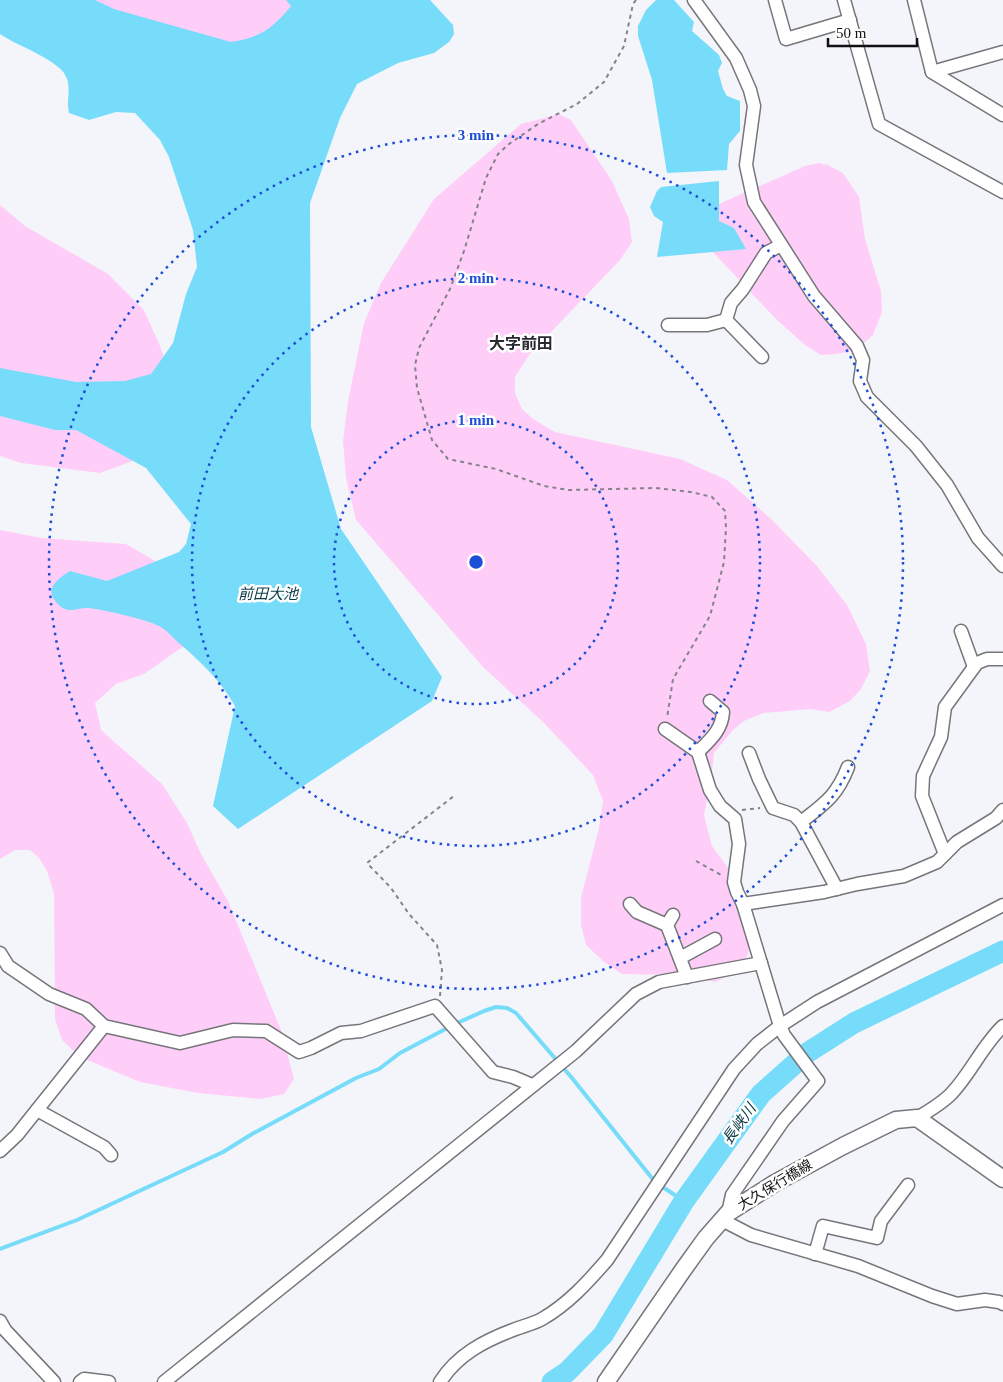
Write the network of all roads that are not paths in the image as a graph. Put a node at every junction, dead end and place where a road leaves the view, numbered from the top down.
1 (694, 0) edge
2 (775, 0) edge
3 (844, 0) edge
4 (916, 1) edge
5 (850, 20) junction
6 (1003, 52) edge
7 (932, 72) junction
8 (1003, 115) edge
9 (1003, 192) edge
10 (781, 245) junction
11 (726, 320) junction
12 (668, 325) dead end
13 (762, 358) dead end
14 (1003, 566) edge
15 (960, 632) dead end
16 (1003, 659) edge
17 (974, 667) junction
18 (724, 697) dead end
19 (710, 701) dead end
20 (723, 712) junction
21 (666, 729) road end
22 (698, 752) junction
23 (749, 753) dead end
24 (848, 767) dead end
25 (1003, 810) edge
26 (801, 822) junction
27 (945, 854) junction
28 (837, 889) junction
29 (630, 904) dead end
30 (744, 904) junction
31 (1003, 905) edge
32 (715, 939) dead end
33 (0, 954) edge
34 (680, 958) junction
35 (761, 963) junction
36 (687, 977) junction
37 (104, 1026) junction
38 (1003, 1026) edge
39 (782, 1031) junction
40 (532, 1085) junction
41 (37, 1110) junction
42 (916, 1118) junction
43 (0, 1151) edge
44 (111, 1155) dead end
45 (1003, 1179) edge
46 (908, 1185) dead end
47 (725, 1217) junction
48 (815, 1254) junction
49 (1003, 1304) edge
50 (0, 1321) edge
51 (54, 1382) edge
52 (80, 1382) edge
53 (109, 1382) edge
54 (164, 1382) edge
55 (440, 1382) edge
56 (606, 1382) edge

1 - 10 street
2 - 5 street
3 - 5 street
4 - 7 street
5 - 9 street
6 - 7 street
7 - 8 street
10 - 11 street
10 - 14 street
11 - 12 street
11 - 13 street
15 - 17 street
16 - 17 street
17 - 27 street
18 - 20 street
19 - 20 street
20 - 22 street
21 - 22 street
22 - 30 street
23 - 26 street
24 - 26 street
25 - 27 street
26 - 28 street
27 - 28 street
28 - 30 street
29 - 34 street
30 - 35 street
31 - 39 street
32 - 34 street
33 - 37 street
34 - 36 street
35 - 36 street
35 - 39 street
36 - 40 street
37 - 40 street
37 - 41 street
38 - 42 street
39 - 47 street
39 - 55 street
40 - 54 street
41 - 43 street
41 - 44 street
42 - 45 main road
42 - 47 main road, 大久保行橋線
46 - 48 street
47 - 48 street
47 - 56 main road, 大久保行橋線
48 - 49 street
50 - 51 street
52 - 53 street

